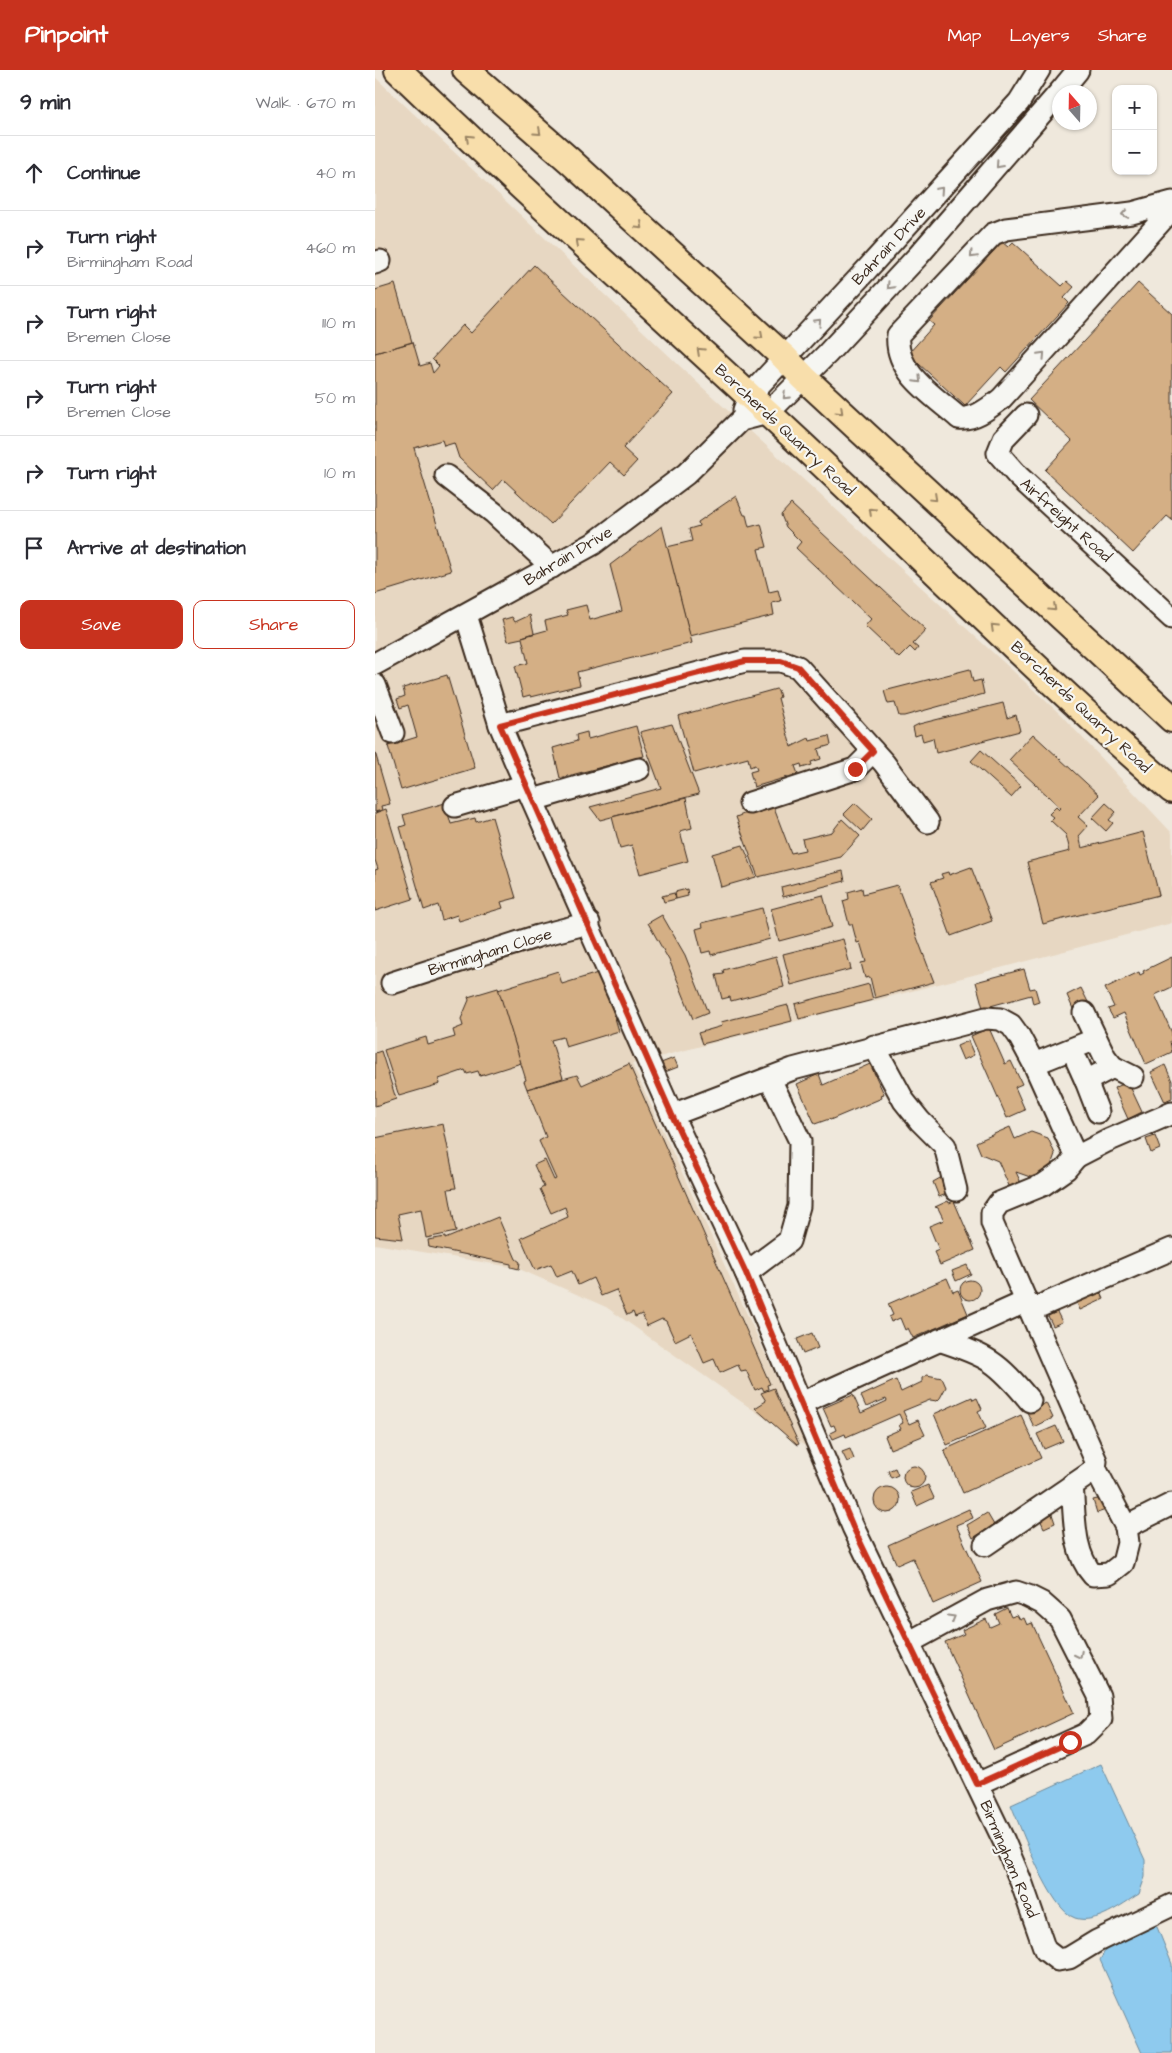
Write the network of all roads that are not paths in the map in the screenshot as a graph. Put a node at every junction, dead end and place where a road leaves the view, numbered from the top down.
1 (398, 70) edge
2 (466, 70) edge
3 (1039, 70) edge
4 (1078, 70) edge
5 (1066, 85) edge
6 (1052, 102) edge
7 (1172, 202) edge
8 (1172, 209) edge
9 (784, 357) junction
10 (804, 378) junction
11 (749, 396) junction
12 (768, 413) junction
13 (1026, 415) dead end
14 (741, 420) junction
15 (447, 476) dead end
16 (552, 567) junction
17 (466, 615) junction
18 (1172, 618) edge
19 (375, 664) edge
20 (375, 685) edge
21 (1172, 719) edge
22 (500, 725) junction
23 (393, 733) dead end
24 (873, 751) junction
25 (639, 769) dead end
26 (1172, 790) edge
27 (530, 792) junction
28 (750, 803) dead end
29 (455, 806) dead end
30 (928, 822) dead end
31 (589, 923) junction
32 (391, 983) dead end
33 (1084, 1013) dead end
34 (1096, 1039) junction
35 (874, 1046) junction
36 (1077, 1061) dead end
37 (1035, 1064) junction
38 (1113, 1066) junction
39 (1133, 1077) dead end
40 (770, 1079) junction
41 (1086, 1081) junction
42 (1099, 1112) dead end
43 (1172, 1113) edge
44 (672, 1115) junction
45 (1076, 1157) junction
46 (956, 1190) dead end
47 (1172, 1249) edge
48 (746, 1273) junction
49 (1029, 1306) junction
50 (939, 1340) junction
51 (1030, 1401) dead end
52 (801, 1403) junction
53 (1095, 1468) junction
54 (1072, 1485) junction
55 (1172, 1504) edge
56 (1126, 1527) junction
57 (985, 1545) dead end
58 (910, 1642) junction
59 (977, 1784) junction
60 (1172, 1905) edge

11 -> 1 main road, Borcherds Quarry Road
2 -> 9 main road
9 -> 3 lane, Bahrain Drive
4 - 5 lane, Bahrain Drive
6 -> 10 lane, Bahrain Drive
7 -> 8 lane
9 - 10 main road
9 - 11 lane, Bahrain Drive
10 -> 12 lane, Bahrain Drive
10 -> 21 main road
11 - 12 main road, Borcherds Quarry Road
11 - 14 lane, Bahrain Drive
12 - 14 lane, Bahrain Drive
26 -> 12 main road, Borcherds Quarry Road
13 - 18 lane, Airfreight Road
14 - 16 lane, Bahrain Drive
15 - 16 lane
16 - 17 lane, Bahrain Drive
17 - 19 lane, Bahrain Drive
17 - 22 lane, Birmingham Road
20 - 23 lane
22 - 24 lane
22 - 27 lane, Birmingham Road
24 - 28 lane
24 - 30 lane
25 - 27 lane
27 - 29 lane
27 - 31 lane, Birmingham Road
31 - 32 lane, Birmingham Close
31 - 44 lane, Birmingham Road
33 - 34 lane
34 - 37 lane
34 - 38 lane
35 - 37 lane
35 - 40 lane
35 - 46 lane
36 - 41 lane
37 - 45 lane
38 - 39 lane
38 - 41 lane
40 - 44 lane
40 - 48 lane
41 - 42 lane
43 - 45 lane
44 - 48 lane, Birmingham Road
45 - 49 lane
47 - 49 lane
48 - 52 lane, Birmingham Road
49 - 50 lane
49 - 53 lane
50 - 51 lane
50 - 52 lane
52 - 58 lane, Birmingham Road
53 - 54 lane
53 - 56 lane
54 - 56 lane
54 - 57 lane
55 - 56 lane
58 - 59 lane, Birmingham Road
58 -> 59 lane
59 - 60 lane, Birmingham Road

